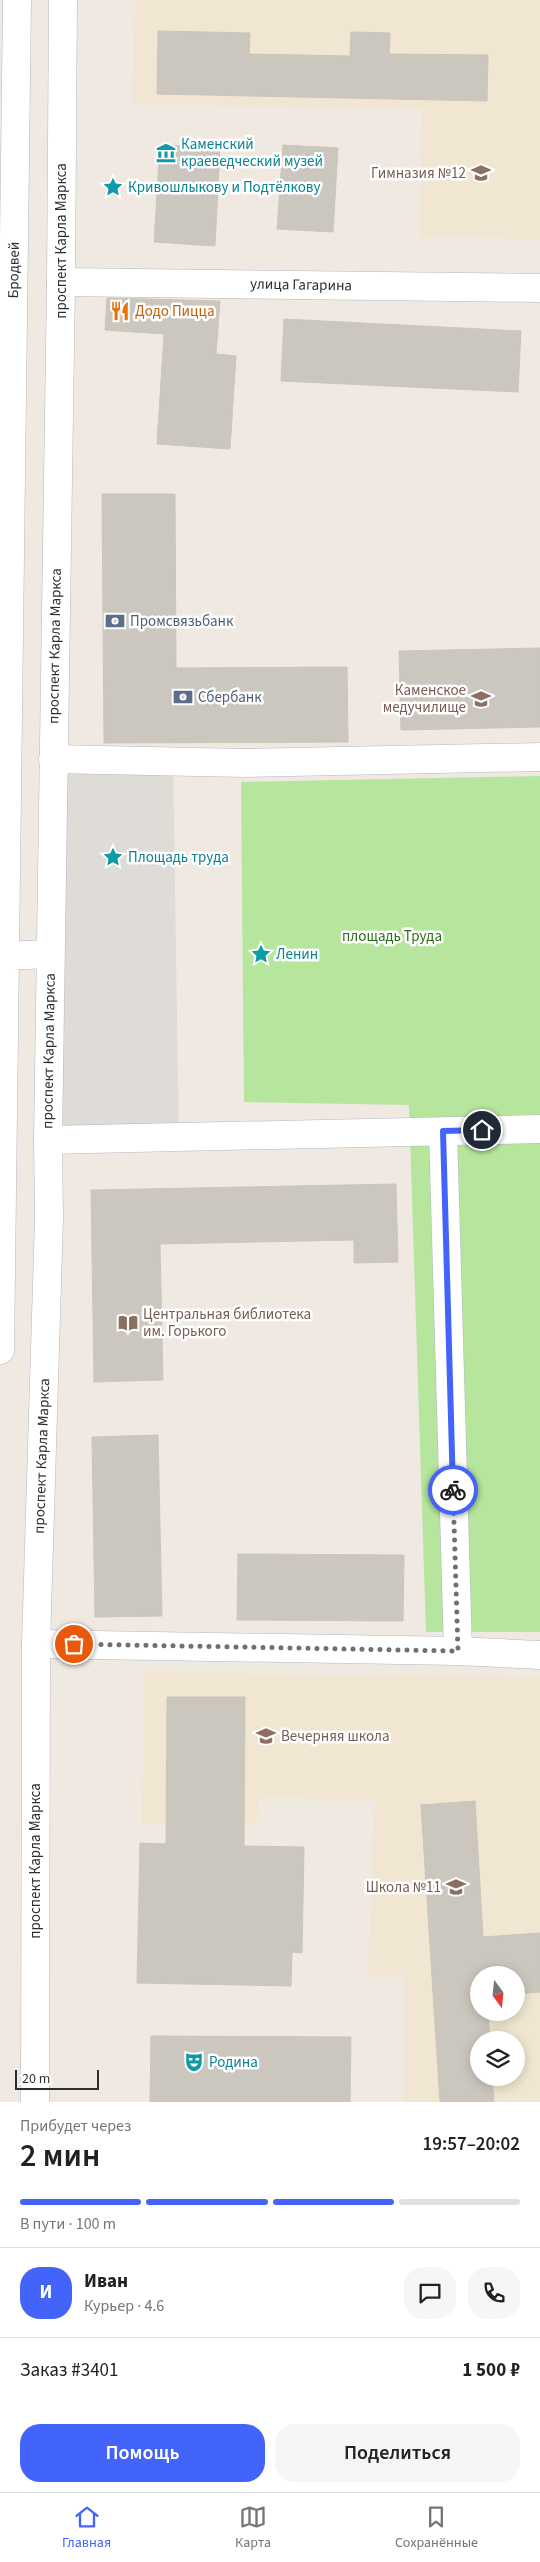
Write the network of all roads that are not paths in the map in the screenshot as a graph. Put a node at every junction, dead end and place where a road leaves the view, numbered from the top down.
1 (17, 0) edge
2 (63, 0) edge
3 (61, 282) junction
4 (540, 288) edge
5 (540, 757) edge
6 (53, 760) junction
7 (50, 954) junction
8 (2, 956) edge
9 (540, 1129) edge
10 (443, 1131) junction
11 (48, 1140) junction
12 (0, 1350) edge
13 (36, 1644) junction
14 (458, 1651) junction
15 (540, 1654) edge
16 (35, 2102) edge

1 - 8 street, Бродвей
2 - 3 street, проспект Карла Маркса
3 - 4 street, улица Гагарина
3 - 6 street, проспект Карла Маркса
5 - 6 street
6 - 7 street, проспект Карла Маркса
7 - 8 street
7 - 11 street, проспект Карла Маркса
8 - 12 street, Бродвей
9 - 10 street
10 - 11 street
10 - 14 street
11 - 13 street, проспект Карла Маркса
13 - 14 street
13 - 16 street, проспект Карла Маркса
14 - 15 street

